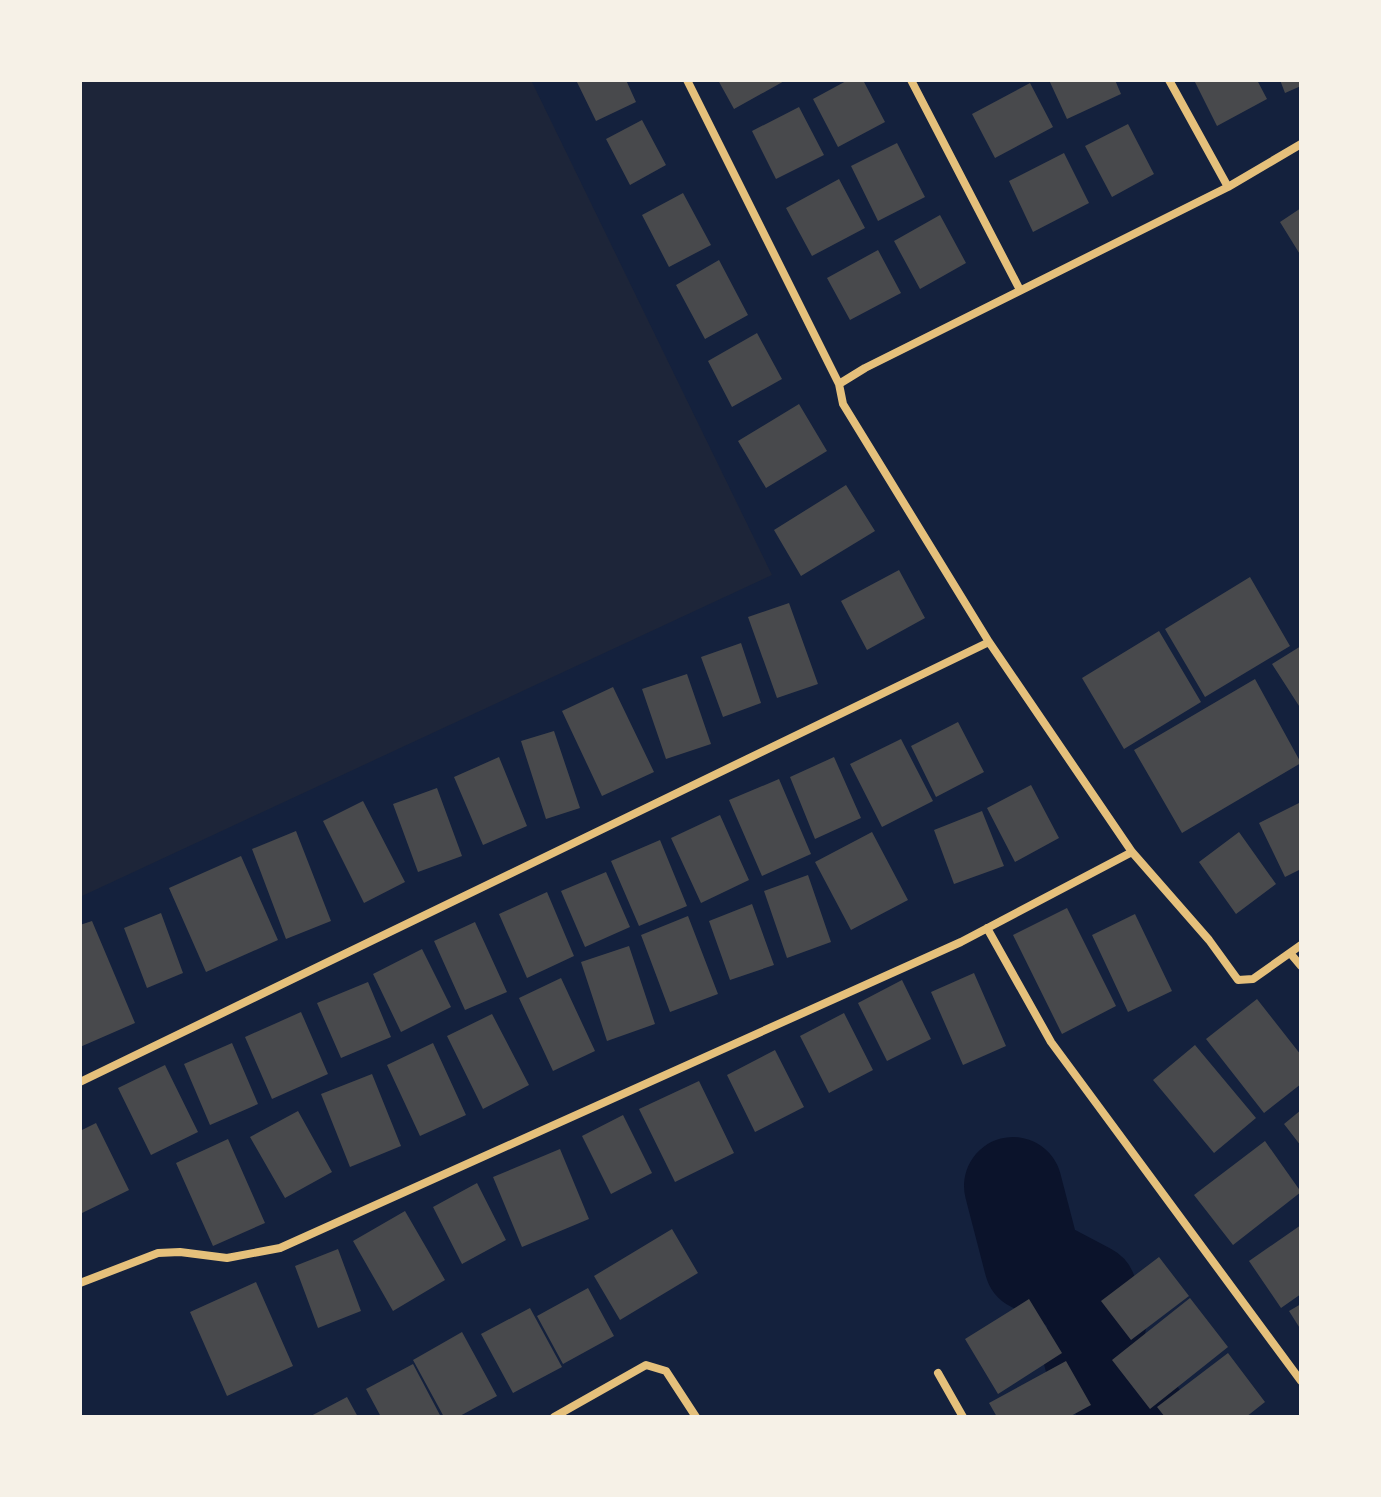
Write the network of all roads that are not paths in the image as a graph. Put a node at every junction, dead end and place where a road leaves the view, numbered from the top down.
1 (687, 80) edge
2 (911, 80) edge
3 (1169, 80) edge
4 (1301, 144) edge
5 (1228, 187) junction
6 (1020, 290) junction
7 (839, 384) junction
8 (989, 642) junction
9 (1132, 852) junction
10 (987, 928) junction
11 (1301, 945) edge
12 (1290, 953) junction
13 (1301, 966) edge
14 (80, 1082) edge
15 (80, 1283) edge
16 (938, 1373) dead end
17 (1301, 1381) edge
18 (554, 1417) edge
19 (696, 1417) edge
20 (963, 1417) edge

1 - 7 street
2 - 6 street
3 - 5 street
4 - 5 street
5 - 6 street
6 - 7 street
7 - 8 street
8 - 9 street
8 - 14 street
9 - 10 street
9 - 12 street
10 - 15 street
10 - 17 street
11 - 12 street
12 - 13 street
16 - 20 street
18 - 19 street

